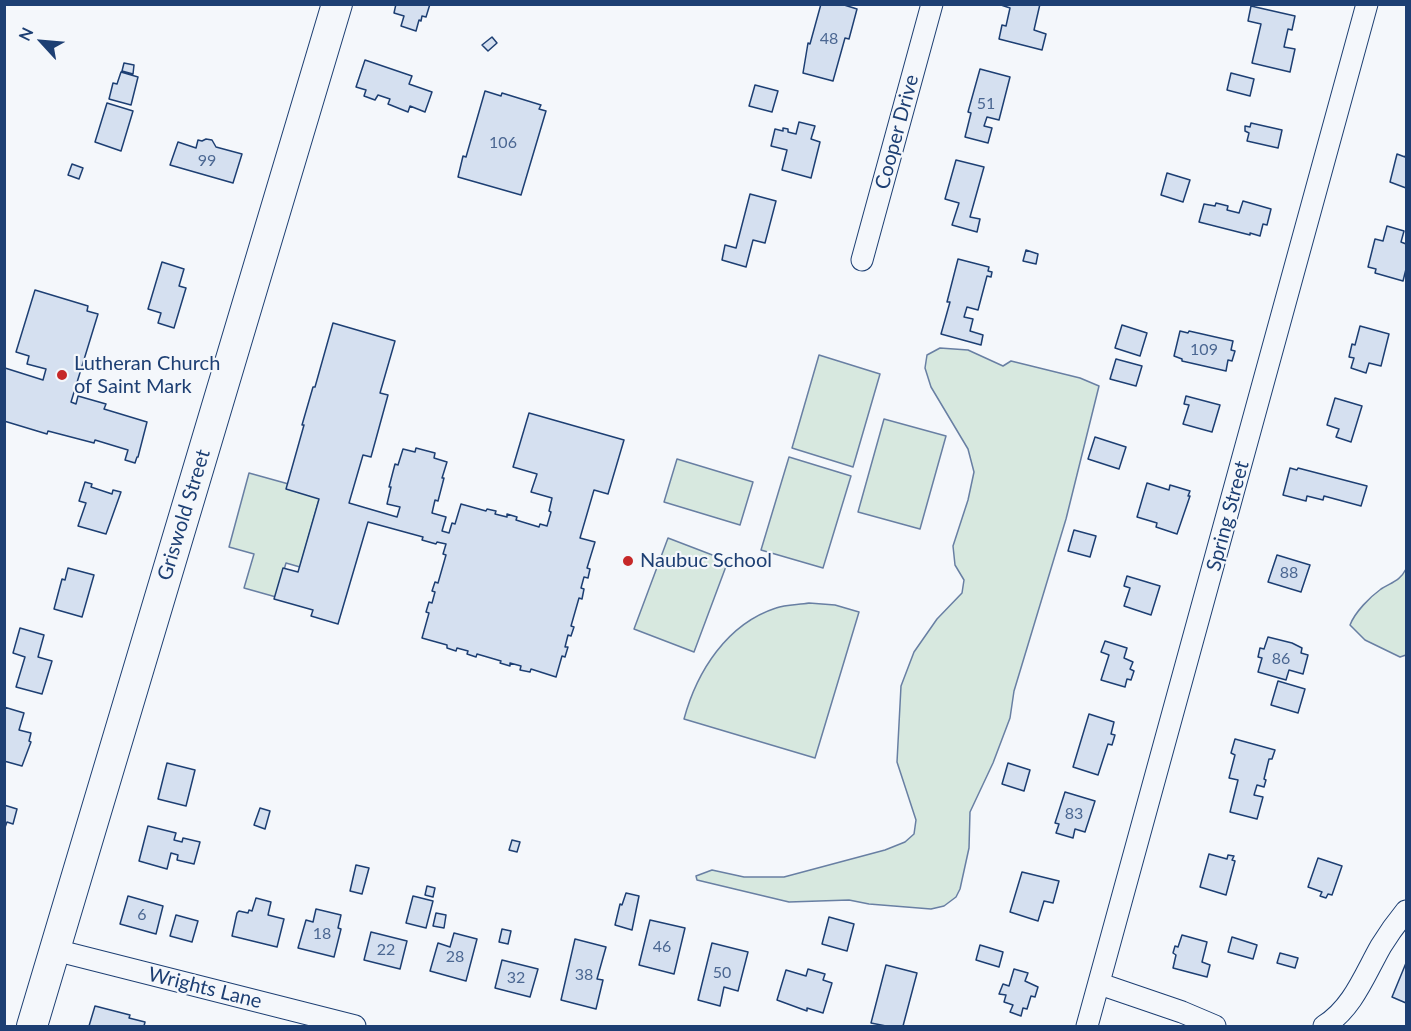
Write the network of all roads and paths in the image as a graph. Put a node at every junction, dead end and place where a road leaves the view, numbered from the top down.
1 (337, 4) edge
2 (932, 4) edge
3 (1367, 4) edge
4 (862, 260) dead end
5 (1407, 911) edge
6 (55, 950) junction
7 (1100, 984) junction
8 (32, 1026) edge
9 (355, 1026) edge
10 (1088, 1026) edge
11 (1215, 1026) edge
12 (1324, 1026) edge

1 - 6 main road, Griswold Street
2 - 4 street, Cooper Drive
3 - 7 street, Spring Street
5 - 12 street
6 - 8 main road, Griswold Street
6 - 9 street, Wrights Lane
7 - 10 street, Spring Street
7 - 11 street

